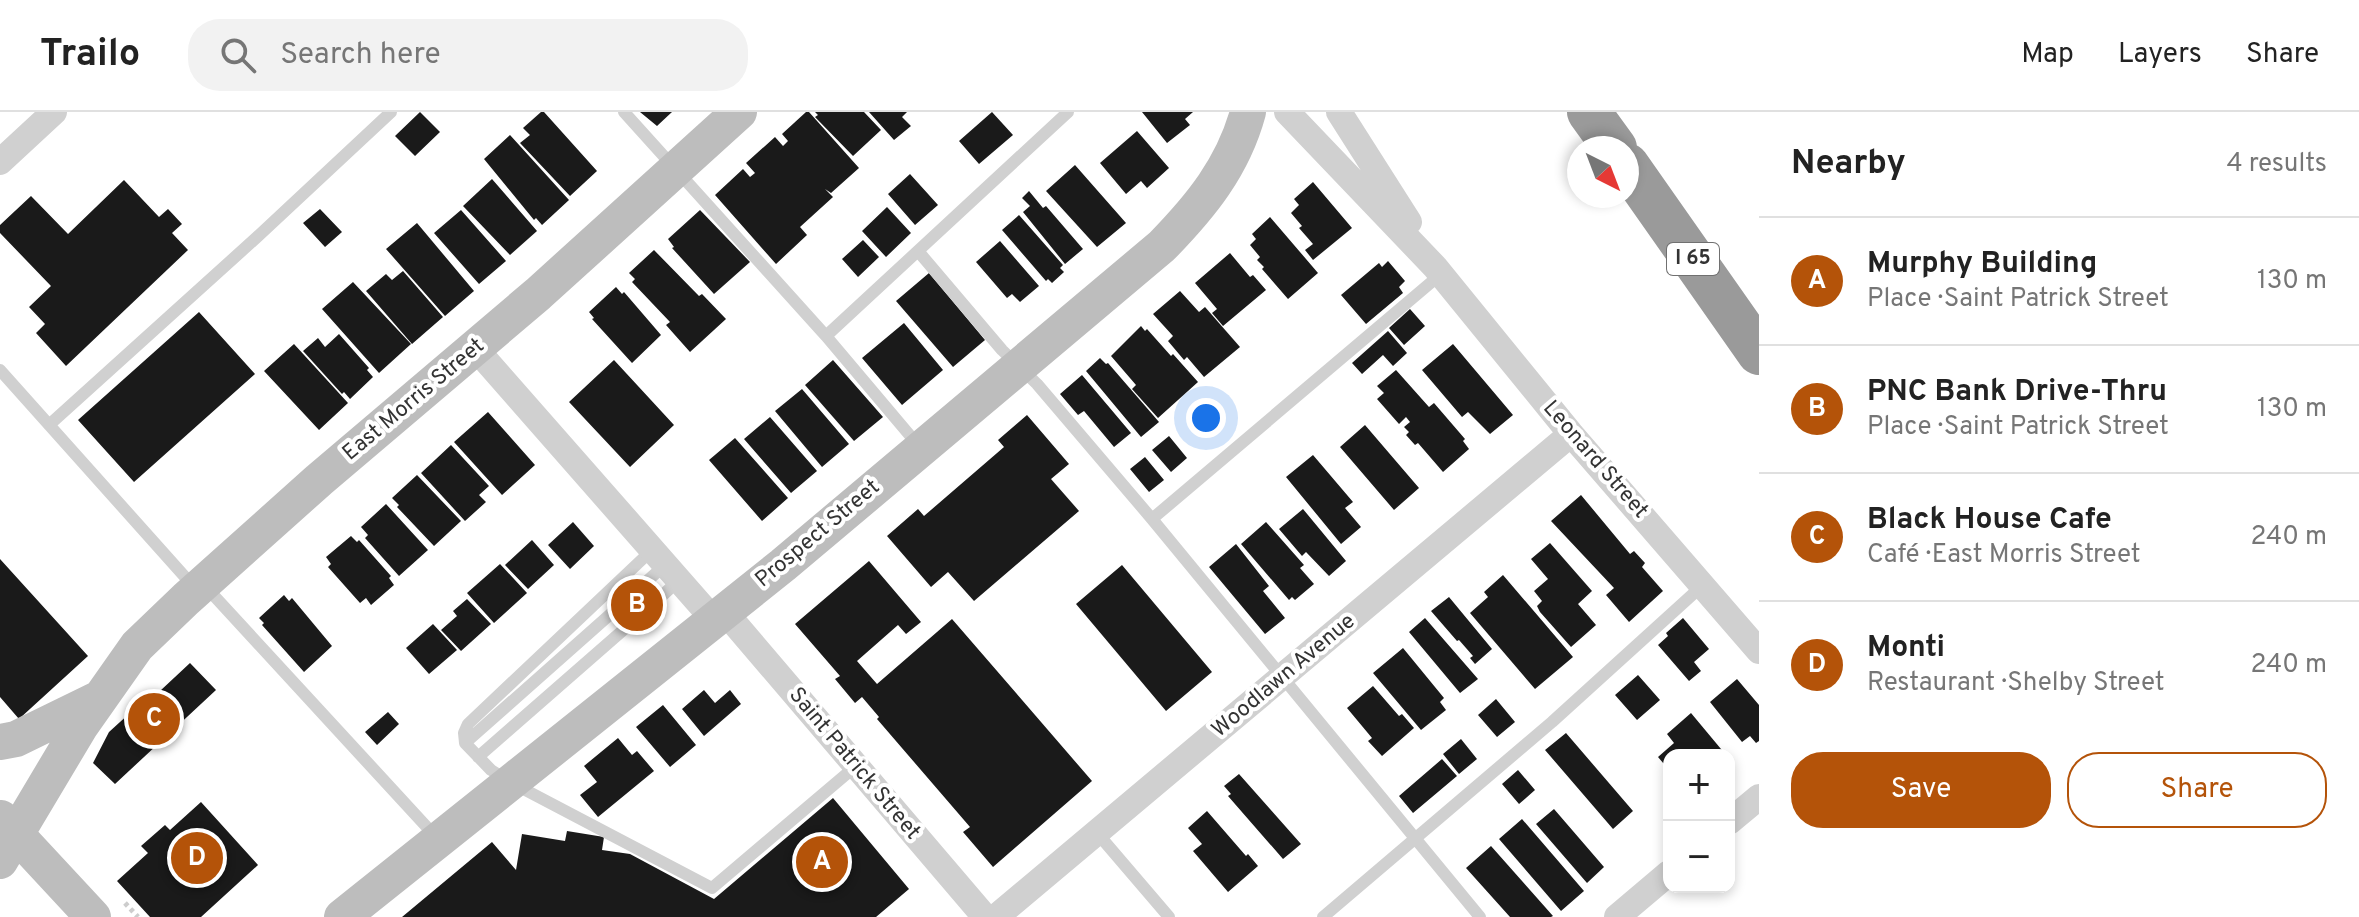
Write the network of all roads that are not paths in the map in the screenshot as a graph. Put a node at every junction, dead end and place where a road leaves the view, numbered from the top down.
1 (54, 112) edge
2 (391, 112) edge
3 (624, 112) edge
4 (739, 112) edge
5 (1068, 112) edge
6 (1248, 112) edge
7 (1287, 112) edge
8 (1339, 112) edge
9 (1589, 112) edge
10 (1606, 136) edge
11 (0, 162) edge
12 (677, 170) junction
13 (1639, 182) edge
14 (918, 251) junction
15 (1438, 270) junction
16 (826, 336) junction
17 (475, 348) junction
18 (1759, 353) edge
19 (1018, 366) junction
20 (0, 370) edge
21 (49, 425) junction
22 (1571, 434) junction
23 (920, 449) junction
24 (1152, 519) junction
25 (666, 565) junction
26 (1703, 585) junction
27 (200, 587) junction
28 (637, 590) dead end
29 (623, 603) dead end
30 (651, 606) dead end
31 (719, 615) junction
32 (637, 618) dead end
33 (1759, 651) edge
34 (1284, 676) junction
35 (99, 698) junction
36 (0, 742) edge
37 (465, 743) junction
38 (478, 757) junction
39 (856, 766) junction
40 (512, 783) junction
41 (1759, 797) edge
42 (1730, 821) edge
43 (1098, 834) junction
44 (6, 838) edge
45 (1414, 838) junction
46 (438, 840) junction
47 (1663, 878) edge
48 (93, 917) edge
49 (342, 917) edge
50 (985, 917) edge
51 (996, 917) edge
52 (1169, 917) edge
53 (1323, 917) edge
54 (1480, 917) edge
55 (1617, 917) edge

1 - 11 street
2 - 21 lane
3 - 12 lane
4 - 12 main road, East Morris Street
5 - 14 lane
6 - 19 main road, Prospect Street
7 - 15 street, Leonard Street
8 - 15 street, Leonard Street
9 - 10 highway
12 - 16 lane
12 - 17 main road, East Morris Street
13 - 18 highway, I 65
14 - 16 lane
14 - 19 lane
15 - 22 street, Leonard Street
15 - 24 lane
16 - 23 lane
17 - 25 street, Saint Patrick Street
17 - 27 main road, East Morris Street
19 - 23 main road, Prospect Street
19 - 24 lane
20 - 21 lane
21 - 27 lane
22 - 26 street, Leonard Street
22 - 34 street, Woodlawn Avenue
23 - 31 main road, Prospect Street
24 - 34 lane
25 - 28 lane
25 - 30 lane
25 - 31 street, Saint Patrick Street
25 - 37 lane
26 - 33 street, Leonard Street
26 - 45 lane
27 - 35 main road, East Morris Street
27 - 46 lane
29 - 37 lane
31 - 39 street, Saint Patrick Street
31 - 40 main road, Prospect Street
32 - 38 lane
34 - 43 street, Woodlawn Avenue
34 - 45 lane
35 - 36 main road, East Morris Street
35 - 44 main road, East Morris Street
37 - 38 lane
38 - 40 lane
39 - 40 lane
39 - 50 street, Saint Patrick Street
40 - 46 main road, Prospect Street
41 - 42 street
43 - 51 street, Woodlawn Avenue
43 - 52 lane
44 - 48 main road
45 - 53 lane
45 - 54 lane
46 - 49 main road, Prospect Street
47 - 55 street

